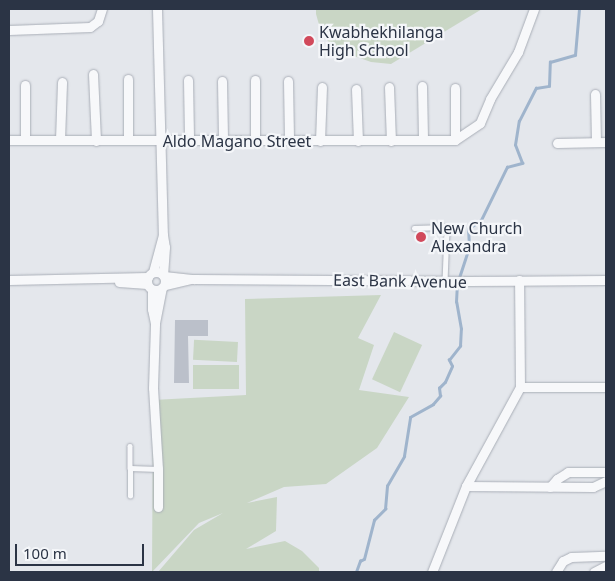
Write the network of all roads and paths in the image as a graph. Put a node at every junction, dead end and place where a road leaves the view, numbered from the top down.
1 (102, 9) edge
2 (158, 9) edge
3 (534, 9) edge
4 (9, 30) edge
5 (93, 74) dead end
6 (128, 79) dead end
7 (188, 80) dead end
8 (255, 80) dead end
9 (222, 81) dead end
10 (288, 81) dead end
11 (62, 82) dead end
12 (25, 85) dead end
13 (422, 86) dead end
14 (322, 87) dead end
15 (389, 87) dead end
16 (455, 88) dead end
17 (356, 89) dead end
18 (595, 94) dead end
19 (9, 140) edge
20 (25, 140) junction
21 (60, 140) junction
22 (128, 140) junction
23 (189, 140) junction
24 (290, 140) junction
25 (423, 140) junction
26 (455, 140) junction
27 (96, 141) junction
28 (162, 141) junction
29 (223, 141) junction
30 (255, 141) junction
31 (320, 141) junction
32 (358, 141) junction
33 (391, 141) junction
34 (596, 142) junction
35 (606, 142) edge
36 (557, 143) dead end
37 (414, 228) dead end
38 (163, 235) junction
39 (9, 280) edge
40 (519, 280) junction
41 (606, 280) edge
42 (150, 281) junction
43 (164, 281) junction
44 (448, 281) junction
45 (156, 324) junction
46 (520, 387) junction
47 (606, 387) edge
48 (130, 446) dead end
49 (130, 468) junction
50 (158, 469) junction
51 (606, 472) edge
52 (606, 481) edge
53 (466, 486) junction
54 (550, 487) junction
55 (130, 496) dead end
56 (158, 507) dead end
57 (606, 556) edge
58 (606, 566) edge
59 (432, 572) edge
60 (556, 572) edge
61 (594, 572) edge

1 - 4 street
2 - 28 street
3 - 26 street
5 - 27 street
6 - 22 street
7 - 23 street
8 - 30 street
9 - 29 street
10 - 24 street
11 - 21 street
12 - 20 street
13 - 25 street
14 - 31 street
15 - 33 street
16 - 26 street
17 - 32 street
18 - 34 street
19 - 20 street, Aldo Magano Street
20 - 21 street, Aldo Magano Street
21 - 27 street, Aldo Magano Street
22 - 27 street, Aldo Magano Street
22 - 28 street, Aldo Magano Street
23 - 28 street, Aldo Magano Street
23 - 29 street, Aldo Magano Street
24 - 30 street, Aldo Magano Street
24 - 31 street, Aldo Magano Street
25 - 26 street, Aldo Magano Street
25 - 33 street, Aldo Magano Street
28 - 38 street
29 - 30 street, Aldo Magano Street
31 - 32 street, Aldo Magano Street
32 - 33 street, Aldo Magano Street
34 - 35 street
34 - 36 street
37 - 44 lane
38 - 42 street
38 - 43 street
39 - 42 street
40 - 41 street, East Bank Avenue
40 - 44 street, East Bank Avenue
40 - 46 street
42 - 43 street
42 - 43 street
42 - 45 street
43 - 44 street, East Bank Avenue
43 - 45 street
45 - 50 street
46 - 47 street
46 - 53 street
48 - 49 lane
49 - 50 lane
49 - 55 lane
50 - 56 street
51 - 54 street
52 - 54 street
53 - 54 street
53 - 59 street
57 - 60 street
58 - 61 street

